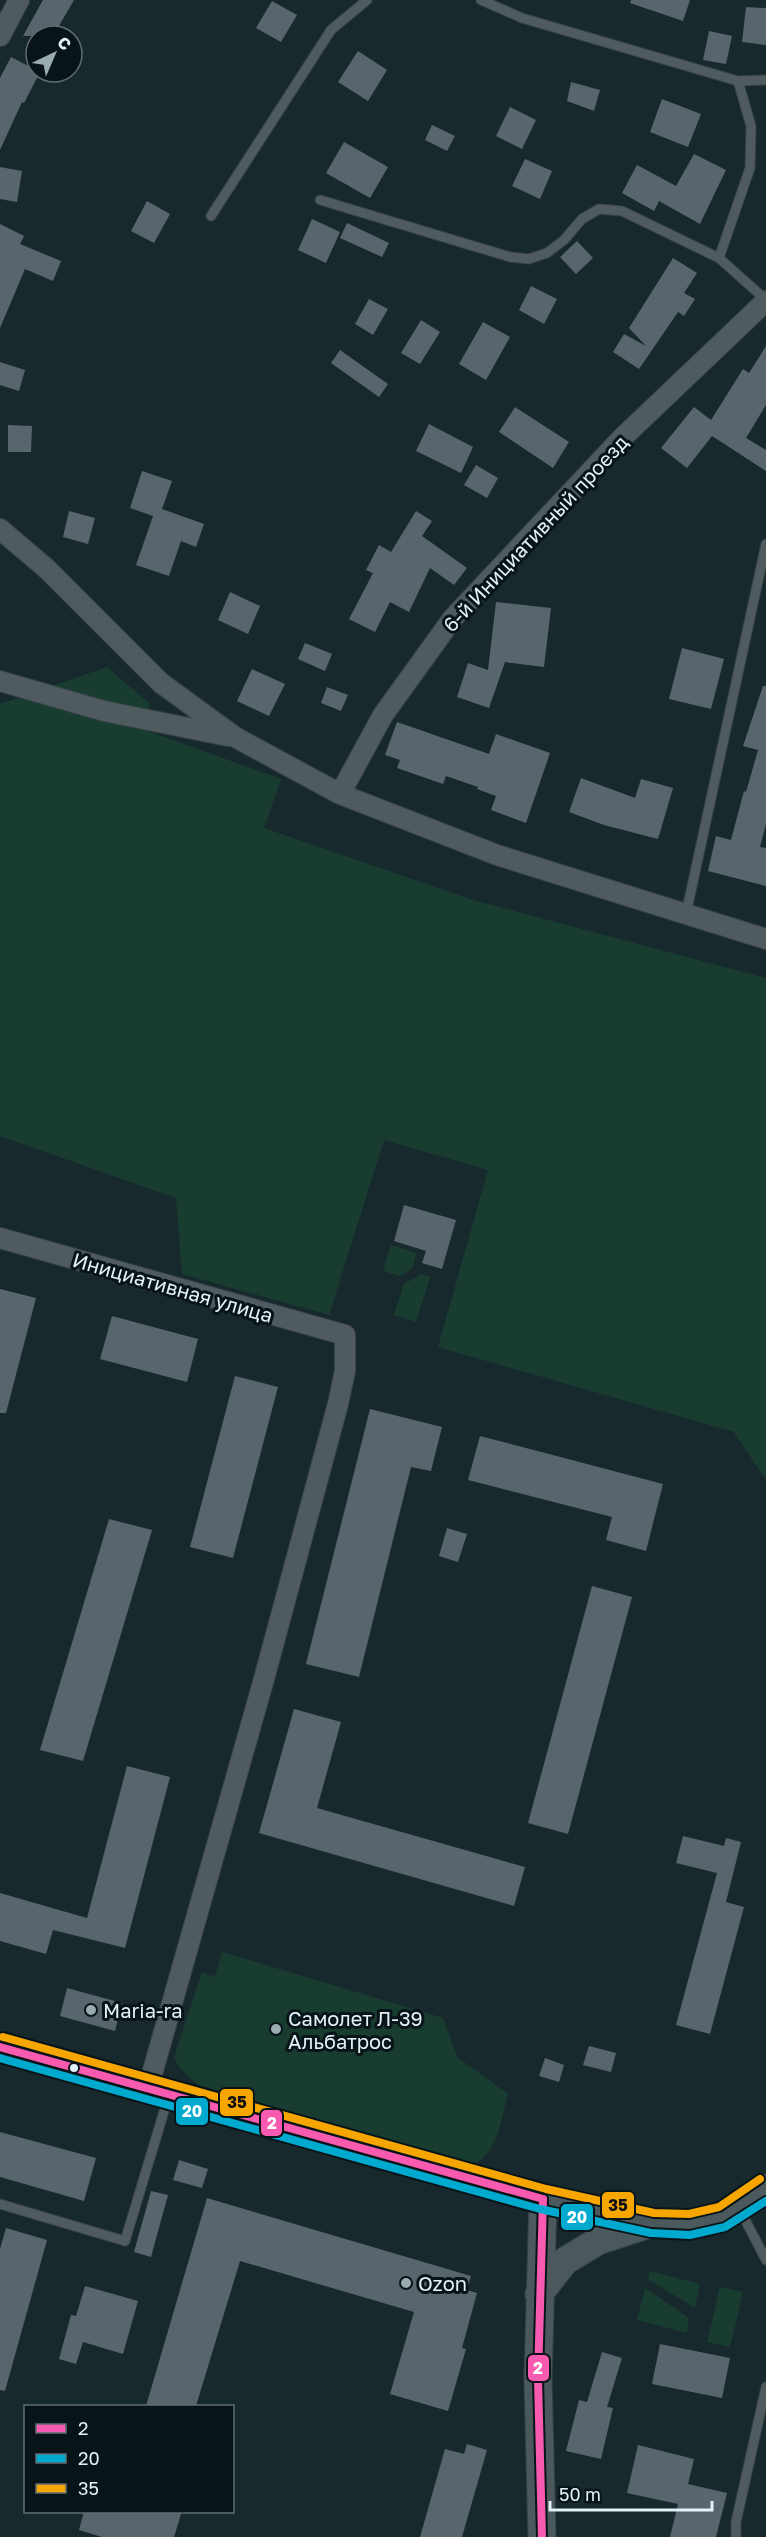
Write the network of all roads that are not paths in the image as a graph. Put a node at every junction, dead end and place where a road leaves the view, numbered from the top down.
1 (19, 0) edge
2 (367, 0) edge
3 (481, 0) edge
4 (0, 36) edge
5 (766, 80) edge
6 (738, 81) junction
7 (320, 200) dead end
8 (212, 216) dead end
9 (719, 258) junction
10 (766, 300) edge
11 (0, 529) edge
12 (766, 544) edge
13 (0, 681) edge
14 (235, 737) junction
15 (340, 794) junction
16 (686, 914) junction
17 (766, 939) edge
18 (0, 1238) edge
19 (0, 2047) edge
20 (158, 2091) junction
21 (766, 2188) edge
22 (543, 2199) junction
23 (0, 2204) edge
24 (739, 2208) junction
25 (654, 2223) junction
26 (766, 2260) edge
27 (539, 2294) junction
28 (766, 2387) edge
29 (542, 2537) edge
30 (736, 2537) edge

1 - 4 street
2 - 8 lane
3 - 6 lane
5 - 6 lane
6 - 9 lane
7 - 9 lane
9 - 10 lane
10 - 15 street, 6-й Инициативный проезд
11 - 14 street
12 - 16 lane
13 - 14 street
14 - 15 street
15 - 16 street
16 - 17 street
18 - 20 street, Инициативная улица
19 - 20 main road
20 - 22 main road
20 - 23 lane
21 - 24 main road
22 - 25 main road
22 - 27 main road
24 - 25 main road
24 - 26 lane
25 - 27 main road
27 - 29 main road
28 - 30 lane

